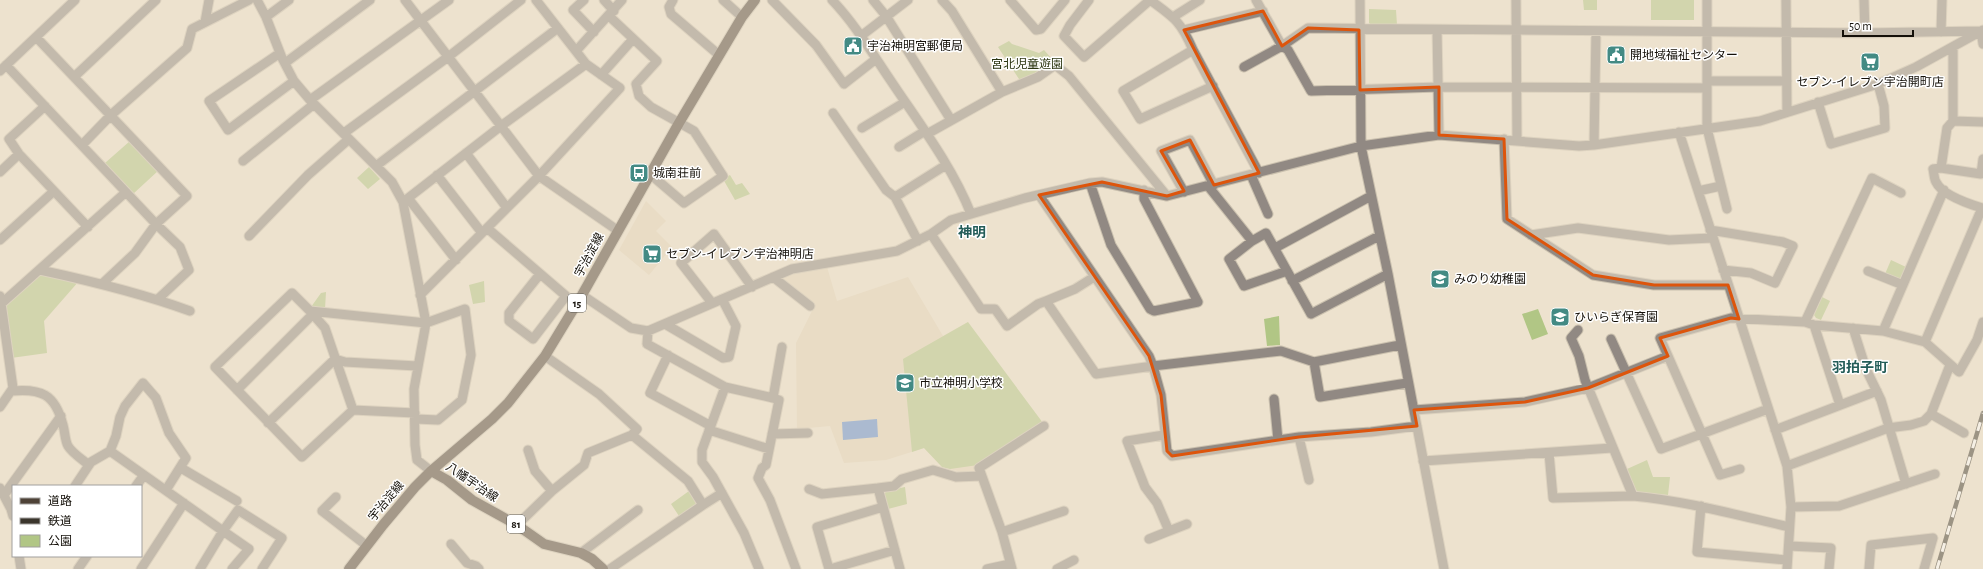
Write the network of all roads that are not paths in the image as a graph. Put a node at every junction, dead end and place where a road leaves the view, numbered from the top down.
1 (75, 0) edge
2 (156, 0) edge
3 (208, 0) edge
4 (249, 0) edge
5 (258, 0) edge
6 (289, 0) edge
7 (370, 0) edge
8 (404, 0) edge
9 (449, 0) edge
10 (521, 0) edge
11 (536, 0) edge
12 (584, 0) edge
13 (604, 0) edge
14 (622, 0) edge
15 (673, 0) edge
16 (723, 0) edge
17 (755, 0) edge
18 (772, 0) edge
19 (832, 0) edge
20 (873, 0) edge
21 (908, 0) edge
22 (942, 0) edge
23 (1010, 0) edge
24 (1064, 0) edge
25 (1150, 0) edge
26 (1200, 0) edge
27 (1256, 0) edge
28 (1360, 0) edge
29 (1516, 0) edge
30 (1707, 0) edge
31 (1786, 0) edge
32 (1864, 0) edge
33 (1942, 0) edge
34 (1086, 1) edge
35 (1263, 11) junction
36 (611, 14) junction
37 (886, 16) junction
38 (266, 17) junction
39 (742, 17) junction
40 (1173, 17) junction
41 (205, 22) junction
42 (421, 22) junction
43 (558, 28) junction
44 (1184, 30) junction
45 (1359, 30) junction
46 (1437, 30) junction
47 (1516, 31) junction
48 (1596, 31) junction
49 (1706, 31) junction
50 (1982, 31) edge
51 (594, 32) junction
52 (1786, 32) junction
53 (1941, 32) junction
54 (1865, 33) junction
55 (861, 36) junction
56 (36, 37) junction
57 (633, 39) junction
58 (1983, 44) edge
59 (1282, 46) junction
60 (1953, 47) junction
61 (1193, 50) junction
62 (576, 51) junction
63 (280, 53) junction
64 (720, 55) junction
65 (448, 57) junction
66 (876, 59) junction
67 (285, 63) junction
68 (586, 64) junction
69 (1244, 67) dead end
70 (3, 68) edge
71 (601, 75) junction
72 (74, 77) junction
73 (294, 81) junction
74 (1786, 81) junction
75 (1707, 84) junction
76 (1878, 84) junction
77 (1213, 86) junction
78 (1439, 87) junction
79 (1516, 87) junction
80 (1595, 87) junction
81 (1360, 90) junction
82 (475, 92) junction
83 (1002, 92) junction
84 (312, 102) junction
85 (905, 102) junction
86 (1818, 102) junction
87 (45, 106) junction
88 (1787, 112) junction
89 (833, 113) dead end
90 (111, 115) junction
91 (951, 120) junction
92 (1953, 121) junction
93 (1983, 122) edge
94 (679, 123) junction
95 (501, 126) junction
96 (862, 128) dead end
97 (1707, 128) junction
98 (926, 132) junction
99 (1679, 132) junction
100 (1439, 135) junction
101 (347, 136) junction
102 (1504, 139) junction
103 (1517, 140) junction
104 (82, 145) junction
105 (1594, 145) junction
106 (1361, 146) junction
107 (899, 147) dead end
108 (466, 153) junction
109 (19, 154) junction
110 (1983, 159) edge
111 (243, 161) dead end
112 (946, 165) junction
113 (376, 166) junction
114 (1942, 168) junction
115 (0, 172) edge
116 (650, 174) junction
117 (1255, 174) junction
118 (437, 175) junction
119 (539, 176) junction
120 (1090, 183) junction
121 (1211, 185) junction
122 (1722, 186) junction
123 (54, 190) junction
124 (1144, 190) junction
125 (1944, 190) junction
126 (1698, 191) junction
127 (126, 192) junction
128 (1184, 192) junction
129 (1901, 193) dead end
130 (1039, 195) junction
131 (1167, 196) junction
132 (1371, 196) junction
133 (895, 197) junction
134 (406, 200) junction
135 (1982, 207) edge
136 (507, 208) junction
137 (1727, 209) dead end
138 (971, 214) junction
139 (1268, 214) dead end
140 (156, 224) junction
141 (88, 227) junction
142 (485, 230) junction
143 (617, 230) junction
144 (931, 234) junction
145 (1711, 234) junction
146 (1531, 235) junction
147 (249, 236) dead end
148 (1379, 236) junction
149 (0, 240) edge
150 (918, 241) junction
151 (1252, 241) junction
152 (1274, 248) junction
153 (456, 260) junction
154 (40, 270) junction
155 (1723, 270) junction
156 (1868, 270) dead end
157 (1287, 271) junction
158 (540, 274) junction
159 (1388, 274) junction
160 (773, 277) junction
161 (1094, 277) junction
162 (1292, 281) junction
163 (103, 283) junction
164 (1728, 285) junction
165 (1903, 285) junction
166 (752, 287) junction
167 (420, 295) junction
168 (582, 295) junction
169 (566, 296) junction
170 (158, 299) junction
171 (722, 299) junction
172 (1, 300) edge
173 (1046, 301) junction
174 (712, 303) junction
175 (810, 306) dead end
176 (574, 307) junction
177 (190, 311) dead end
178 (311, 313) junction
179 (1739, 319) junction
180 (1983, 322) edge
181 (426, 323) junction
182 (1810, 323) junction
183 (665, 324) junction
184 (1853, 328) junction
185 (1578, 330) dead end
186 (648, 331) junction
187 (1883, 331) junction
188 (3, 333) edge
189 (1611, 338) dead end
190 (1925, 342) junction
191 (1400, 345) junction
192 (782, 347) dead end
193 (668, 355) junction
194 (545, 356) junction
195 (1668, 356) junction
196 (335, 359) junction
197 (1314, 362) junction
198 (1950, 365) junction
199 (417, 366) junction
200 (1152, 366) junction
201 (1626, 372) junction
202 (1407, 383) junction
203 (725, 387) junction
204 (1588, 388) junction
205 (237, 390) junction
206 (11, 391) junction
207 (1878, 391) junction
208 (773, 398) junction
209 (1274, 399) dead end
210 (1840, 405) junction
211 (0, 406) edge
212 (1768, 409) junction
213 (352, 410) junction
214 (1414, 410) junction
215 (1931, 414) junction
216 (61, 416) junction
217 (415, 416) junction
218 (268, 423) junction
219 (1044, 426) dead end
220 (1417, 426) junction
221 (710, 428) junction
222 (1888, 428) junction
223 (1775, 430) junction
224 (1964, 433) dead end
225 (772, 434) junction
226 (1703, 434) junction
227 (632, 435) junction
228 (802, 435) dead end
229 (1164, 435) junction
230 (1298, 437) junction
231 (1278, 440) junction
232 (1612, 448) junction
233 (769, 449) junction
234 (528, 450) dead end
235 (110, 451) junction
236 (1549, 453) junction
237 (1423, 461) junction
238 (89, 465) junction
239 (1787, 466) junction
240 (181, 468) junction
241 (1740, 469) dead end
242 (431, 471) junction
243 (1935, 474) dead end
244 (144, 475) junction
245 (981, 476) junction
246 (1309, 480) dead end
247 (1906, 484) junction
248 (76, 485) edge
249 (137, 485) edge
250 (878, 488) junction
251 (809, 489) dead end
252 (166, 490) junction
253 (552, 491) junction
254 (2, 492) edge
255 (722, 493) junction
256 (1633, 496) junction
257 (336, 497) dead end
258 (237, 501) dead end
259 (184, 503) junction
260 (703, 505) junction
261 (1701, 506) junction
262 (1791, 506) junction
263 (883, 507) junction
264 (638, 510) dead end
265 (1064, 511) dead end
266 (12, 514) edge
267 (1187, 524) dead end
268 (517, 525) junction
269 (1790, 528) junction
270 (223, 531) junction
271 (1169, 531) junction
272 (1002, 532) junction
273 (1149, 539) dead end
274 (451, 544) dead end
275 (367, 546) junction
276 (1789, 546) junction
277 (895, 550) junction
278 (581, 553) junction
279 (19, 557) edge
280 (26, 557) edge
281 (87, 557) edge
282 (1074, 560) dead end
283 (1787, 565) edge
284 (21, 567) edge
285 (1011, 567) edge
286 (78, 569) edge
287 (141, 569) edge
288 (200, 569) edge
289 (232, 569) edge
290 (262, 569) edge
291 (349, 569) edge
292 (478, 569) edge
293 (603, 569) edge
294 (610, 569) edge
295 (759, 569) edge
296 (796, 569) edge
297 (829, 569) edge
298 (900, 569) edge
299 (986, 569) edge
300 (1057, 569) edge
301 (1444, 569) edge
302 (1829, 569) edge
303 (1869, 569) edge
304 (1924, 569) edge

1 - 56 street
2 - 72 street
3 - 41 street
4 - 41 street
5 - 38 street
6 - 38 street
7 - 67 street
8 - 42 street
9 - 42 street
10 - 65 street
11 - 43 street
12 - 51 street
13 - 36 street
14 - 36 street
15 - 64 street
16 - 39 street
17 - 39 main road, 宇治淀線 / 15
18 - 66 street
19 - 55 street
20 - 37 street
21 - 37 street
22 - 83 street
23 - 24 street
25 - 34 street
25 - 40 street
26 - 40 street
27 - 35 street
28 - 45 street
29 - 47 street
30 - 49 street
31 - 52 street
32 - 54 street
33 - 53 street
35 - 44 street
35 - 59 street
36 - 51 street
36 - 57 street
37 - 55 street
37 - 91 street
38 - 63 street
39 - 64 main road, 宇治淀線 / 15
40 - 44 street
41 - 90 street
42 - 65 street
42 - 84 street
43 - 62 street
43 - 82 street
44 - 61 street
45 - 46 street
45 - 59 street
45 - 81 street
46 - 47 street
46 - 78 street
47 - 48 street
47 - 79 street
48 - 49 street
48 - 80 street
49 - 52 street
49 - 75 street
50 - 53 street
50 - 58 street
50 - 60 street
51 - 62 street
52 - 54 street
52 - 74 street
53 - 54 street
55 - 66 street
56 - 70 street
56 - 72 street
57 - 71 street
57 - 94 street
59 - 69 street
59 - 81 street
60 - 76 street
60 - 92 street
61 - 77 street
61 - 77 street
62 - 68 street
63 - 67 street
63 - 73 street
64 - 94 main road, 宇治淀線 / 15
65 - 82 street
65 - 101 street
66 - 85 street
67 - 73 street
68 - 71 street
68 - 95 street
70 - 87 street
71 - 119 street
72 - 90 street
73 - 84 street
74 - 75 street
74 - 88 street
75 - 80 street
75 - 97 street
76 - 86 street
76 - 86 street
77 - 117 street
78 - 79 street
78 - 81 street
78 - 100 street
79 - 80 street
79 - 103 street
80 - 105 street
81 - 106 street
82 - 95 street
82 - 113 street
83 - 91 street
83 - 131 street
84 - 101 street
84 - 111 street
85 - 96 street
85 - 98 street
86 - 88 street
87 - 104 street
87 - 109 street
88 - 97 street
89 - 133 street
90 - 104 street
90 - 140 street
91 - 98 street
92 - 93 street
92 - 114 street
94 - 116 main road, 宇治淀線 / 15
94 - 116 street
95 - 108 street
95 - 119 street
97 - 99 street
97 - 122 street
98 - 107 street
98 - 112 street
99 - 105 street
99 - 126 street
100 - 102 street
100 - 106 street
101 - 113 street
101 - 147 street
102 - 103 street
102 - 146 street
103 - 105 street
104 - 127 street
106 - 117 street
106 - 132 street
108 - 118 street
108 - 136 street
109 - 115 street
109 - 123 street
110 - 114 street
112 - 133 street
112 - 138 street
113 - 134 street
114 - 125 street
116 - 143 main road, 宇治淀線 / 15
117 - 121 street
117 - 139 street
118 - 134 street
118 - 142 street
119 - 136 street
119 - 143 street
120 - 124 street
120 - 124 street
120 - 130 street
121 - 128 street
121 - 128 street
121 - 151 street
122 - 126 street
122 - 137 street
123 - 141 street
123 - 149 street
124 - 131 street
125 - 135 street
125 - 165 street
126 - 145 street
127 - 140 street
127 - 141 street
128 - 131 street
129 - 182 street
130 - 138 street
130 - 161 street
132 - 148 street
132 - 152 street
133 - 150 street
134 - 153 street
134 - 167 street
135 - 190 street
136 - 142 street
138 - 144 street
140 - 163 street
140 - 170 street
141 - 154 street
142 - 153 street
142 - 158 street
143 - 168 main road, 宇治淀線 / 15
144 - 150 street
144 - 173 street
145 - 146 street
145 - 155 street
145 - 155 street
146 - 164 street
148 - 159 street
148 - 162 street
150 - 160 street
151 - 152 street
151 - 157 street
152 - 157 street
153 - 167 street
154 - 163 street
154 - 172 street
155 - 164 street
156 - 165 street
157 - 162 street
158 - 169 street
158 - 169 street
159 - 162 street
159 - 191 street
160 - 166 street
160 - 175 street
161 - 173 street
161 - 200 street
163 - 170 street
164 - 179 street
165 - 187 street
166 - 171 street
166 - 174 street
167 - 181 street
168 - 176 main road, 宇治淀線 / 15
168 - 186 street
169 - 176 street
170 - 177 street
171 - 174 street
171 - 183 street
172 - 188 street
173 - 200 street
174 - 183 street
176 - 194 main road, 宇治淀線 / 15
178 - 181 street
178 - 196 street
178 - 205 street
178 - 205 street
179 - 182 street
179 - 195 street
179 - 212 street
180 - 198 street
181 - 199 street
181 - 217 street
182 - 184 street
182 - 210 street
183 - 186 street
184 - 187 street
184 - 207 street
185 - 204 street
186 - 193 street
187 - 190 street
188 - 206 street
189 - 201 street
190 - 198 street
191 - 197 street
191 - 202 street
192 - 208 street
193 - 203 street
193 - 221 street
194 - 227 street
194 - 242 main road, 宇治淀線 / 15
195 - 201 street
195 - 226 street
196 - 199 street
196 - 213 street
196 - 218 street
197 - 200 street
197 - 202 street
198 - 215 street
199 - 217 street
200 - 229 street
201 - 204 street
201 - 226 street
202 - 214 street
203 - 208 street
203 - 221 street
204 - 214 street
204 - 232 street
205 - 218 street
206 - 211 street
206 - 216 street
207 - 210 street
207 - 222 street
208 - 225 street
209 - 231 street
210 - 223 street
212 - 223 street
212 - 226 street
213 - 217 street
213 - 218 street
214 - 220 street
215 - 222 street
215 - 224 street
216 - 238 street
216 - 254 street
217 - 242 street
219 - 245 street
220 - 230 street
220 - 237 street
221 - 233 street
221 - 255 street
222 - 239 street
222 - 247 street
223 - 239 street
225 - 228 street
225 - 233 street
226 - 241 street
227 - 253 street
227 - 260 street
229 - 231 street
229 - 271 street
230 - 231 street
230 - 246 street
232 - 236 street
232 - 256 street
233 - 296 street
234 - 253 street
235 - 238 street
235 - 240 street
235 - 244 street
236 - 237 street
236 - 256 street
237 - 301 street
238 - 248 street
239 - 262 street
240 - 252 street
240 - 258 street
242 - 268 main road, 八幡宇治線 / 81
242 - 275 main road, 宇治淀線 / 15
243 - 247 street
244 - 249 street
244 - 252 street
245 - 250 street
245 - 272 street
247 - 262 street
250 - 251 street
250 - 263 street
252 - 259 street
253 - 268 street
254 - 266 street
255 - 260 street
255 - 295 street
256 - 261 street
257 - 275 street
259 - 270 street
259 - 287 street
260 - 294 street
261 - 269 street
261 - 283 street
262 - 269 street
263 - 277 street
263 - 297 street
264 - 278 street
265 - 272 street
267 - 271 street
268 - 278 main road, 八幡宇治線 / 81
269 - 276 street
270 - 288 street
270 - 289 street
270 - 290 street
271 - 273 street
272 - 285 street
274 - 292 street
275 - 291 main road, 宇治淀線 / 15
276 - 283 street
276 - 302 street
277 - 297 street
277 - 298 street
278 - 293 main road, 八幡宇治線 / 81
279 - 284 street
280 - 284 street
281 - 286 street
282 - 300 street
285 - 299 street
303 - 304 street

